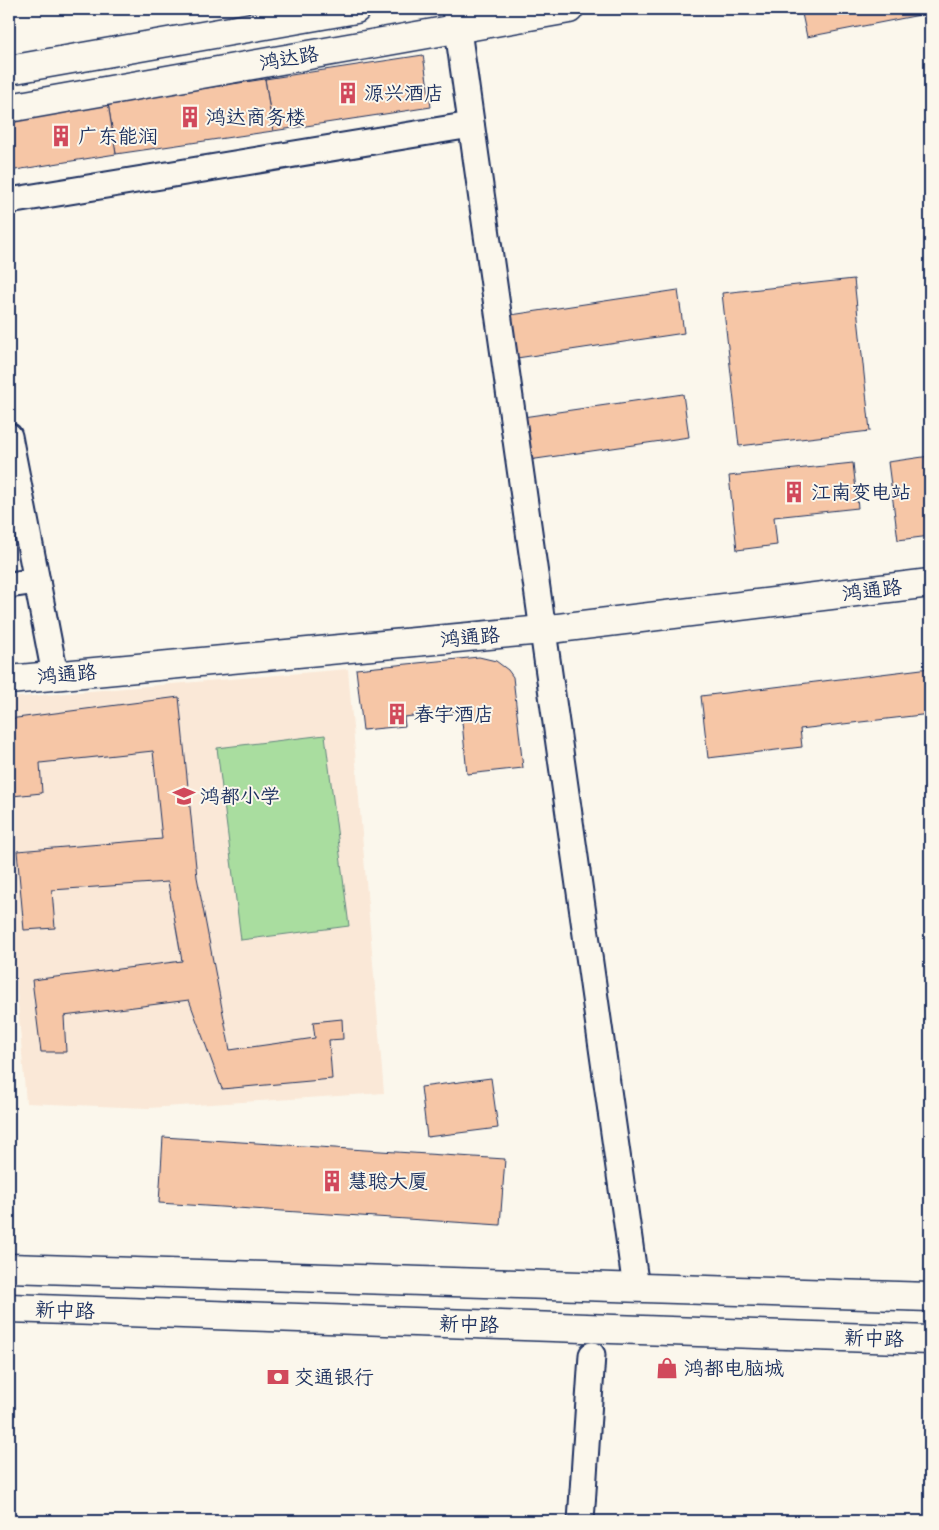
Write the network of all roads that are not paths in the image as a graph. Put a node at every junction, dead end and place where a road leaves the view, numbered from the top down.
1 (356, 9) edge
2 (569, 9) edge
3 (456, 19) edge
4 (9, 70) edge
5 (9, 108) edge
6 (471, 125) junction
7 (9, 201) edge
8 (9, 436) edge
9 (37, 581) junction
10 (930, 583) edge
11 (9, 585) edge
12 (542, 630) junction
13 (55, 675) junction
14 (9, 680) edge
15 (9, 1268) edge
16 (636, 1288) junction
17 (930, 1297) edge
18 (9, 1308) edge
19 (930, 1340) edge
20 (592, 1355) dead end
21 (581, 1521) edge

1 - 4 street, 鸿达路
2 - 3 street, 鸿达路
3 - 5 street, 鸿达路
3 - 6 street
6 - 7 street
6 - 12 street
8 - 9 street
9 - 11 street
9 - 13 street
10 - 12 street, 鸿通路
12 - 13 street, 鸿通路
12 - 16 street
13 - 14 street, 鸿通路
15 - 16 street, 新中路
16 - 17 street, 新中路
18 - 19 street, 新中路
20 - 21 street

